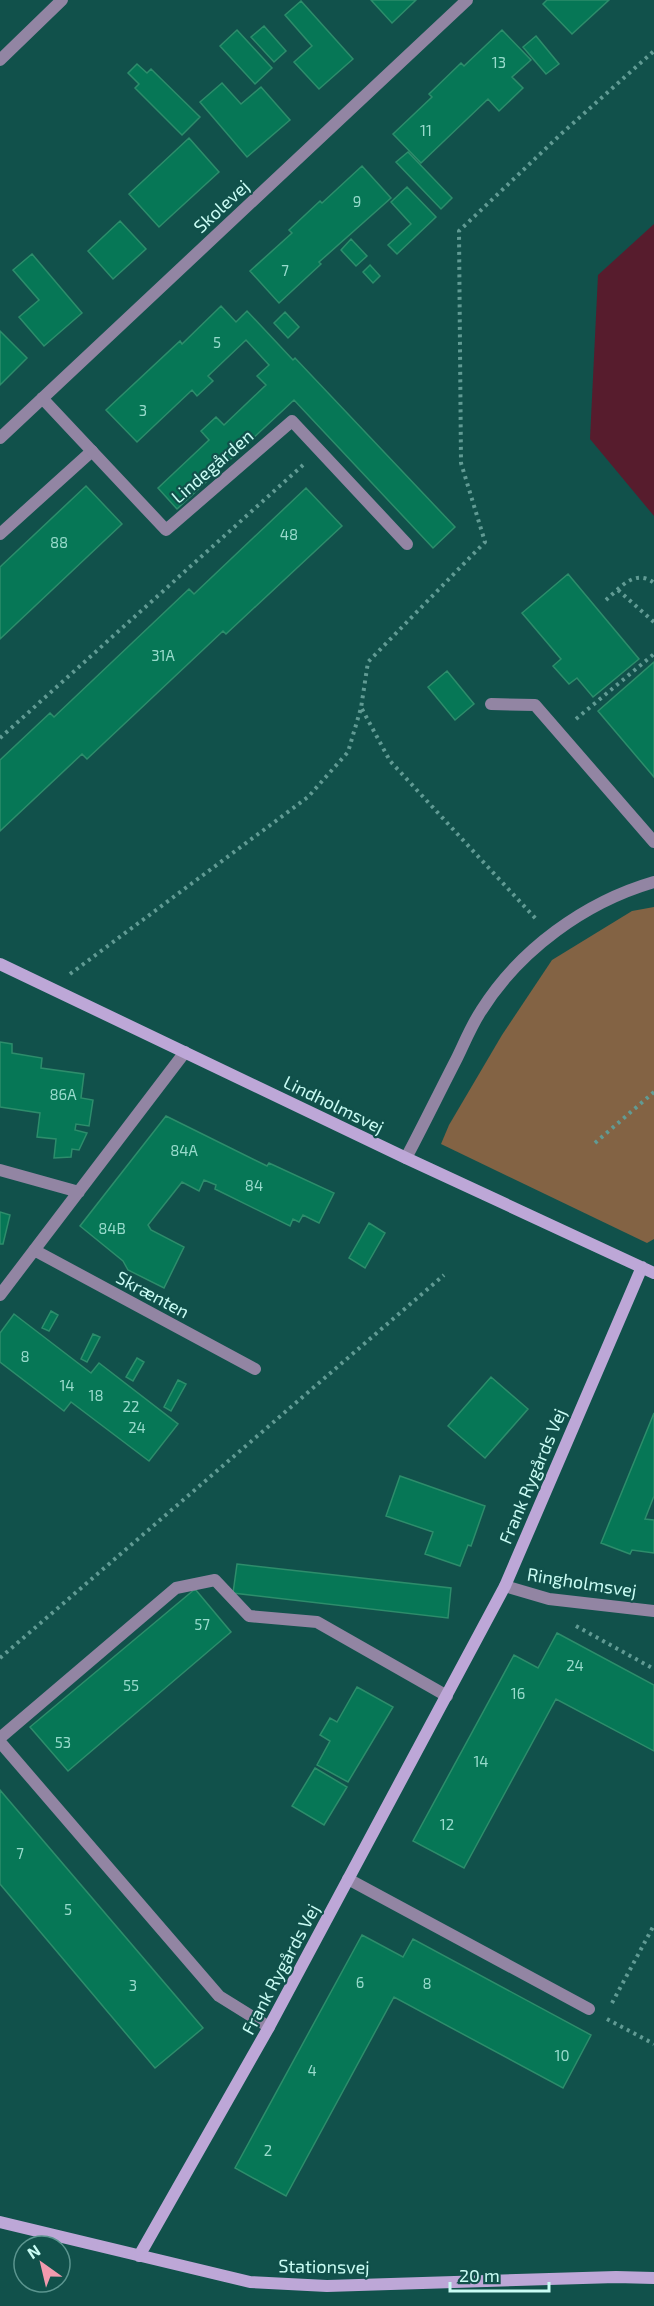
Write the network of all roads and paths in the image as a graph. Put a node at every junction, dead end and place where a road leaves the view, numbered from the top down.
1 (62, 0) edge
2 (467, 0) edge
3 (0, 60) edge
4 (42, 398) junction
5 (0, 438) edge
6 (319, 450) junction
7 (92, 451) junction
8 (0, 534) edge
9 (407, 544) dead end
10 (654, 583) edge
11 (618, 590) junction
12 (606, 600) dead end
13 (654, 622) edge
14 (654, 654) edge
15 (491, 704) dead end
16 (361, 708) dead end
17 (560, 733) junction
18 (0, 738) edge
19 (654, 842) edge
20 (654, 882) edge
21 (551, 935) junction
22 (0, 964) edge
23 (186, 1052) junction
24 (654, 1092) edge
25 (595, 1143) dead end
26 (406, 1158) junction
27 (0, 1170) edge
28 (79, 1192) junction
29 (34, 1250) junction
30 (642, 1267) junction
31 (654, 1273) edge
32 (444, 1275) dead end
33 (0, 1295) edge
34 (255, 1369) dead end
35 (505, 1586) junction
36 (549, 1599) junction
37 (654, 1611) edge
38 (0, 1658) edge
39 (654, 1669) edge
40 (447, 1696) junction
41 (0, 1740) edge
42 (348, 1879) junction
43 (654, 1925) edge
44 (589, 2009) joint
45 (604, 2017) junction
46 (269, 2026) junction
47 (654, 2044) edge
48 (0, 2222) edge
49 (139, 2256) junction
50 (654, 2278) edge

1 - 3 street
2 - 4 street, Skolevej
4 - 5 street, Skolevej
4 - 7 street, Lindegården
6 - 7 street, Lindegården
6 - 9 street, Lindegården
6 - 18 path
7 - 8 street
10 - 11 path
11 - 12 path
11 - 13 path
14 - 17 path
15 - 17 street
16 - 21 path
17 - 19 street
20 - 21 street
21 - 26 street
22 - 23 street, Lindholmsvej
23 - 26 street, Lindholmsvej
23 - 28 street
24 - 25 path
26 - 30 street, Lindholmsvej
27 - 28 street
28 - 29 street
29 - 33 street
29 - 34 street, Skrænten
30 - 31 street, Lindholmsvej
30 - 35 street, Frank Rygårds Vej
32 - 38 path
35 - 36 street, Ringholmsvej
35 - 40 street, Frank Rygårds Vej
36 - 37 street, Ringholmsvej
36 - 39 path
40 - 41 street
40 - 42 street, Frank Rygårds Vej
41 - 46 street
42 - 44 street
42 - 46 street, Frank Rygårds Vej
43 - 45 path
44 - 45 path
45 - 47 path
46 - 49 street, Frank Rygårds Vej
48 - 49 street, Stationsvej
49 - 50 street, Stationsvej

